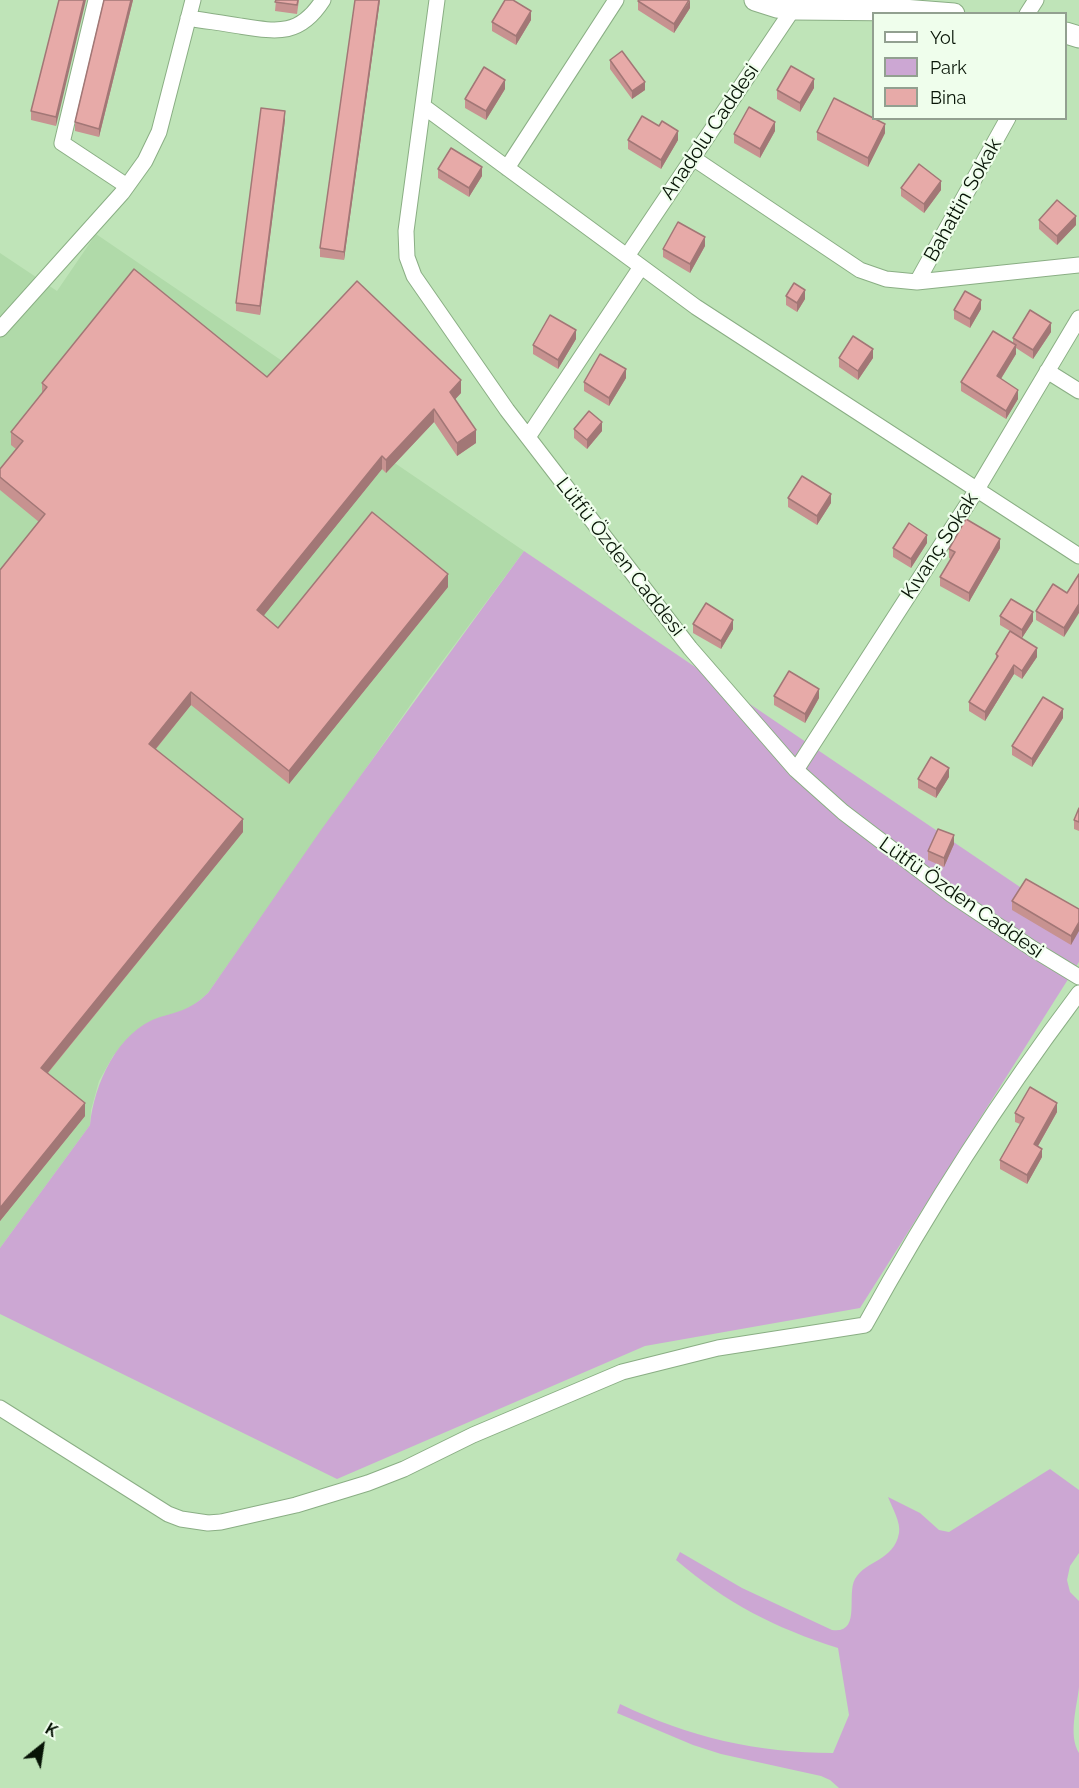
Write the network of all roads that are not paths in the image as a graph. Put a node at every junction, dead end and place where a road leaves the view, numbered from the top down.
1 (96, 0) edge
2 (193, 0) edge
3 (323, 0) edge
4 (437, 0) edge
5 (616, 0) edge
6 (755, 0) edge
7 (826, 4) edge
8 (793, 9) junction
9 (928, 12) edge
10 (188, 18) junction
11 (423, 106) junction
12 (1007, 120) edge
13 (693, 158) junction
14 (507, 168) junction
15 (127, 186) junction
16 (627, 256) junction
17 (1079, 265) edge
18 (641, 267) junction
19 (917, 282) junction
20 (1079, 318) edge
21 (0, 329) edge
22 (1047, 371) junction
23 (1079, 391) edge
24 (528, 437) junction
25 (976, 491) junction
26 (1079, 556) edge
27 (796, 770) junction
28 (1079, 977) edge
29 (1079, 993) edge
30 (0, 1408) edge

1 - 15 street
2 - 10 street
3 - 10 street
4 - 11 street, Lütfü Özden Caddesi
5 - 14 street
6 - 8 street
7 - 8 street
7 - 9 street
8 - 13 street, Anadolu Caddesi
10 - 15 street
11 - 14 street
11 - 24 street, Lütfü Özden Caddesi
12 - 19 street, Bahattin Sokak
13 - 16 street, Anadolu Caddesi
13 - 19 street
14 - 16 street
15 - 21 street
16 - 18 street
17 - 19 street
18 - 24 street
18 - 25 street
20 - 22 street, Kıvanç Sokak
22 - 23 street
22 - 25 street, Kıvanç Sokak
24 - 27 street, Lütfü Özden Caddesi
25 - 26 street
25 - 27 street, Kıvanç Sokak
27 - 28 street, Lütfü Özden Caddesi
29 - 30 street

